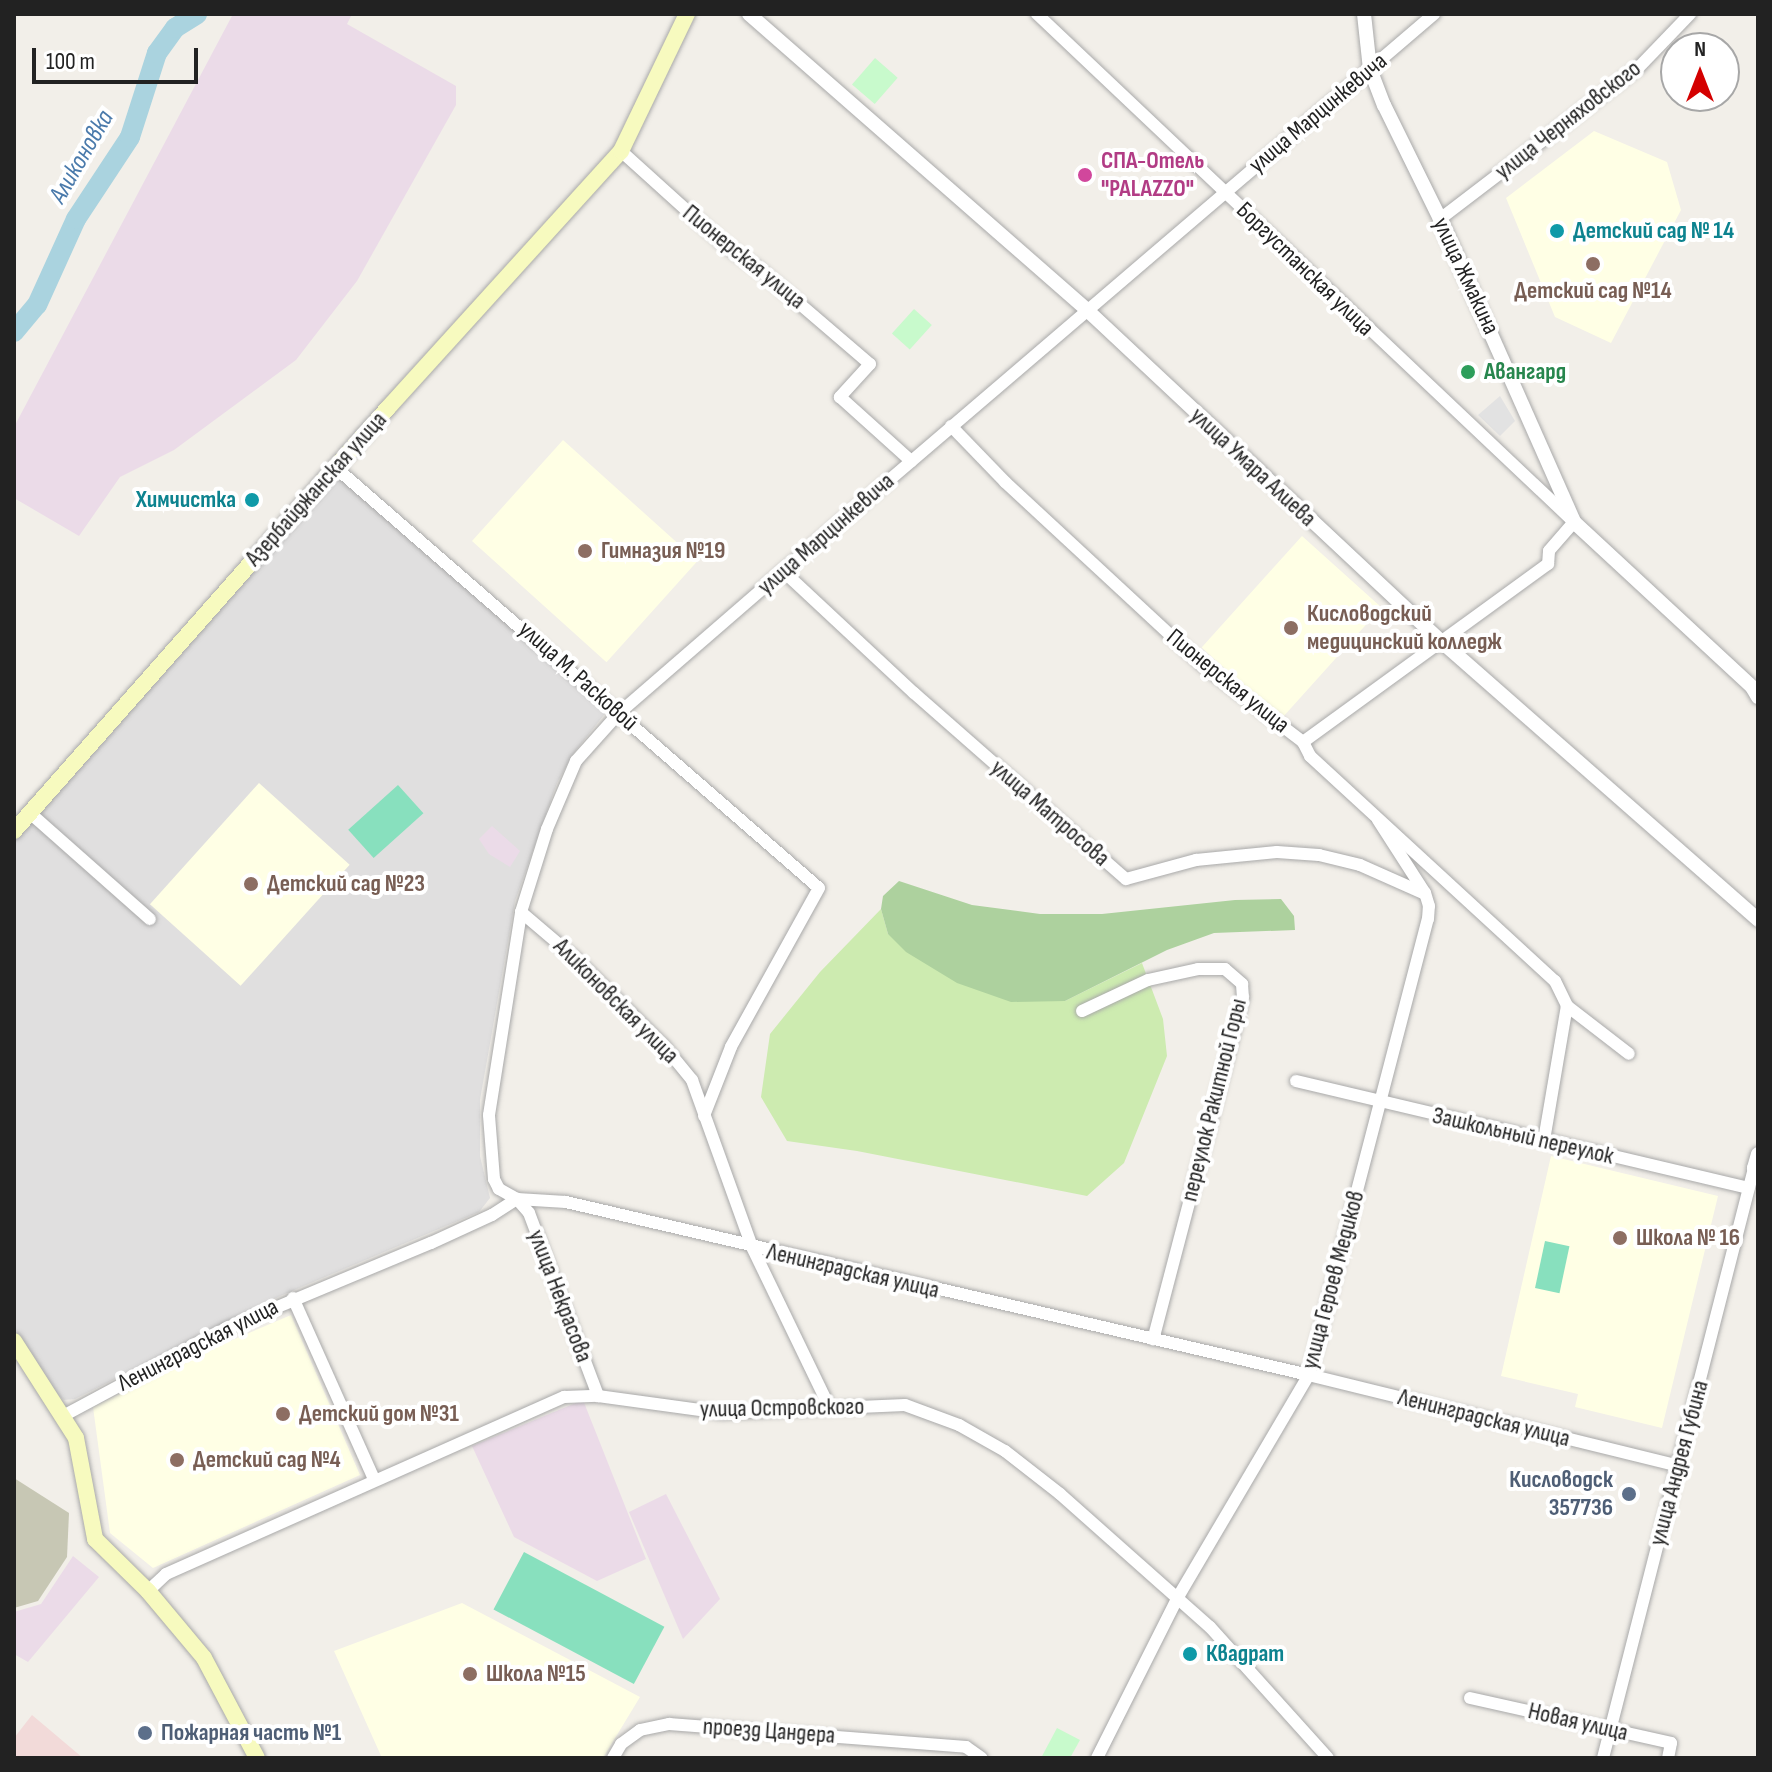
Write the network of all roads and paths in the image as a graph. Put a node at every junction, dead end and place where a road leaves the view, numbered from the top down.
1 (687, 14) edge
2 (749, 14) edge
3 (1037, 14) edge
4 (1364, 14) edge
5 (1434, 14) edge
6 (1690, 14) edge
7 (1370, 69) junction
8 (621, 151) junction
9 (1224, 192) junction
10 (1440, 219) junction
11 (1087, 310) junction
12 (951, 426) junction
13 (911, 461) junction
14 (335, 467) junction
15 (1574, 522) junction
16 (783, 571) junction
17 (1442, 642) junction
18 (1756, 687) edge
19 (619, 713) junction
20 (1303, 742) junction
21 (30, 813) junction
22 (1378, 820) junction
23 (14, 831) edge
24 (1425, 893) junction
25 (521, 912) junction
26 (150, 919) dead end
27 (1758, 920) edge
28 (1567, 1006) junction
29 (1082, 1011) dead end
30 (1629, 1054) dead end
31 (1296, 1081) dead end
32 (1380, 1103) junction
33 (704, 1116) junction
34 (1544, 1140) junction
35 (1757, 1164) edge
36 (1749, 1188) junction
37 (517, 1199) junction
38 (752, 1247) junction
39 (293, 1298) junction
40 (1153, 1339) junction
41 (14, 1341) edge
42 (1309, 1375) junction
43 (598, 1396) junction
44 (830, 1408) junction
45 (63, 1416) junction
46 (1679, 1466) junction
47 (374, 1479) junction
48 (148, 1591) junction
49 (1178, 1597) junction
50 (1470, 1698) dead end
51 (1610, 1729) junction
52 (257, 1758) edge
53 (613, 1758) edge
54 (982, 1758) edge
55 (1097, 1758) edge
56 (1328, 1758) edge
57 (1603, 1758) edge
58 (1668, 1758) edge

1 - 8 main road, Азербайджанская улица
2 - 11 street, улица Умара Алиева
3 - 9 street, Боргустанская улица
4 - 7 street, улица Жмакина
5 - 7 street, улица Марцинкевича
6 - 10 street, улица Черняховского
7 - 9 street, улица Марцинкевича
7 - 10 street, улица Жмакина
8 - 13 street, Пионерская улица
8 - 14 main road, Азербайджанская улица
9 - 11 street, улица Марцинкевича
9 - 15 street, Боргустанская улица
10 - 15 street, улица Жмакина
11 - 12 street, улица Марцинкевича
11 - 17 street, улица Умара Алиева
12 - 13 street, улица Марцинкевича
12 - 20 street, Пионерская улица
13 - 16 street, улица Марцинкевича
14 - 19 street, улица М. Расковой
14 - 21 main road, Азербайджанская улица
15 - 17 street
15 - 18 street, улица Жмакина
16 - 19 street, улица Марцинкевича
16 - 24 street, улица Матросова
17 - 20 street
17 - 27 street, улица Умара Алиева
19 - 25 street, улица Марцинкевича
19 - 33 street, улица М. Расковой
20 - 22 street, Пионерская улица
21 - 23 main road, Азербайджанская улица
21 - 26 street
22 - 24 street
22 - 28 street, Пионерская улица
24 - 32 street, улица Героев Медиков
25 - 33 street, Аликоновская улица
25 - 37 street, улица Марцинкевича
28 - 30 street, Пионерская улица
28 - 34 street
29 - 40 street, переулок Ракитной Горы
31 - 32 street, Зашкольный переулок
32 - 34 street, Зашкольный переулок
32 - 42 street, улица Героев Медиков
33 - 38 street, Аликоновская улица
34 - 36 street, Зашкольный переулок
35 - 36 street, улица Андрея Губина
36 - 46 street, улица Андрея Губина
37 - 38 street, Ленинградская улица
37 - 39 street, Ленинградская улица
37 - 43 street, улица Некрасова
38 - 40 street, Ленинградская улица
38 - 44 street, Аликоновская улица
39 - 45 street, Ленинградская улица
39 - 47 street
40 - 42 street, Ленинградская улица
41 - 45 main road
42 - 46 street, Ленинградская улица
42 - 49 street, улица Героев Медиков
43 - 44 street, улица Островского
43 - 47 street, улица Островского
44 - 49 street, улица Островского
45 - 48 main road
46 - 51 street, улица Андрея Губина
47 - 48 street, улица Островского
48 - 52 main road
49 - 55 street, улица Героев Медиков
49 - 56 street, улица Островского
50 - 51 street, Новая улица
51 - 57 street, улица Андрея Губина
51 - 58 street, Новая улица
53 - 54 street, проезд Цандера

